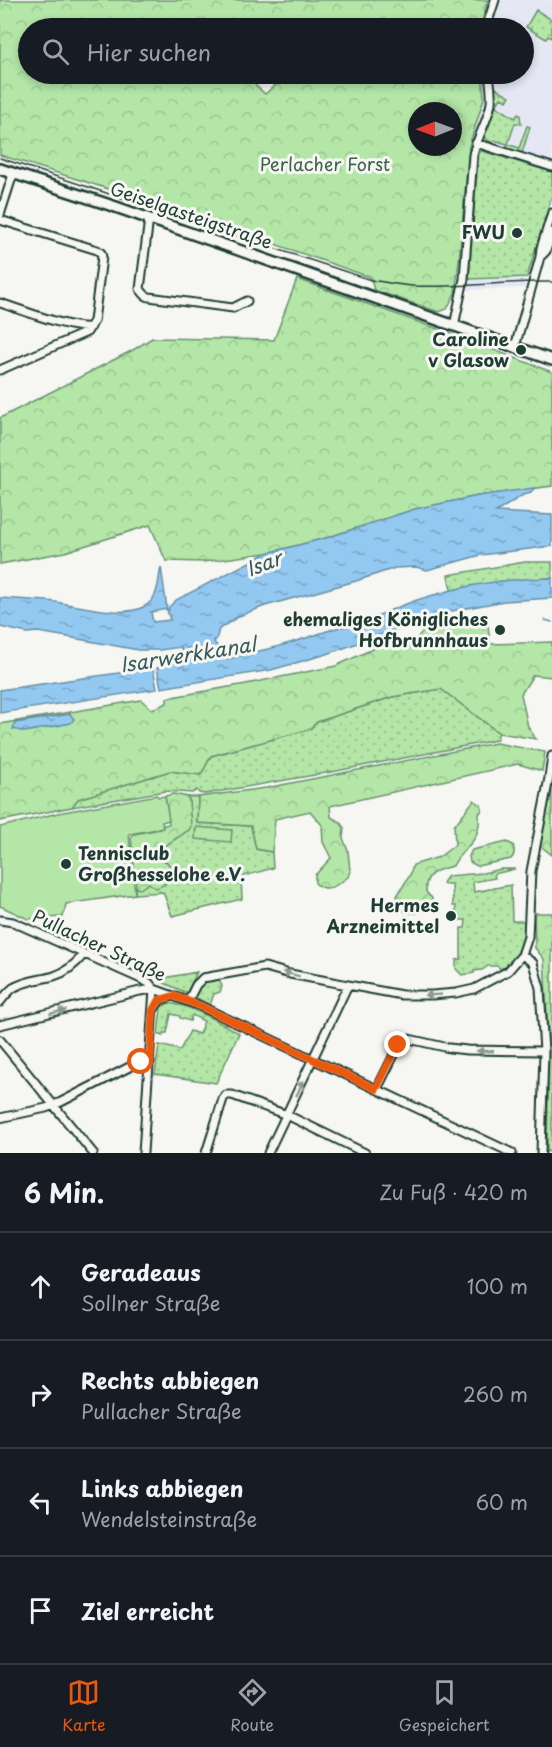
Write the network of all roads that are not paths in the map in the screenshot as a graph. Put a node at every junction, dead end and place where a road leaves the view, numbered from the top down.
1 (495, 0) edge
2 (489, 18) edge
3 (490, 84) edge
4 (476, 143) junction
5 (551, 165) edge
6 (0, 170) edge
7 (13, 174) junction
8 (552, 213) edge
9 (0, 217) edge
10 (149, 219) junction
11 (552, 232) edge
12 (540, 257) junction
13 (247, 301) dead end
14 (0, 303) edge
15 (454, 326) junction
16 (91, 327) junction
17 (518, 348) junction
18 (552, 360) edge
19 (0, 370) edge
20 (552, 756) edge
21 (0, 919) edge
22 (84, 954) junction
23 (522, 955) junction
24 (348, 985) junction
25 (154, 989) junction
26 (174, 996) junction
27 (188, 1001) junction
28 (0, 1002) edge
29 (153, 1010) junction
30 (0, 1025) edge
31 (0, 1040) edge
32 (544, 1051) junction
33 (313, 1060) junction
34 (150, 1062) junction
35 (376, 1089) junction
36 (53, 1105) junction
37 (287, 1115) junction
38 (0, 1118) edge
39 (93, 1153) edge
40 (143, 1153) edge
41 (206, 1153) edge
42 (268, 1153) edge
43 (365, 1153) edge
44 (512, 1153) edge
45 (541, 1153) edge

1 - 2 street
3 - 4 street
4 - 5 street
4 - 15 street
6 - 7 main road, Geiselgasteigstraße
7 - 9 street
7 - 10 main road, Geiselgasteigstraße
8 - 12 street
9 - 16 street
10 - 13 street
10 - 15 main road, Geiselgasteigstraße
11 - 12 street
12 - 17 street
14 - 16 street
15 - 17 main road, Geiselgasteigstraße
16 - 19 street
17 - 18 main road, Geiselgasteigstraße
20 - 23 street
21 - 22 street, Pullacher Straße
22 - 25 street, Pullacher Straße
22 - 28 street
23 -> 24 street
23 - 32 street
24 -> 27 street
24 - 33 street
25 - 26 street, Pullacher Straße
25 - 29 street
30 -> 25 street
26 - 27 street, Pullacher Straße
26 - 29 street
27 - 33 street, Pullacher Straße
29 - 34 street
31 - 36 street
32 -> 35 street
32 - 45 street
33 - 35 street, Pullacher Straße
37 -> 33 street
34 - 36 street
34 - 40 street
35 - 44 street, Pullacher Straße
36 - 38 street
36 - 39 street
37 - 41 street
37 - 42 street
37 - 43 street

